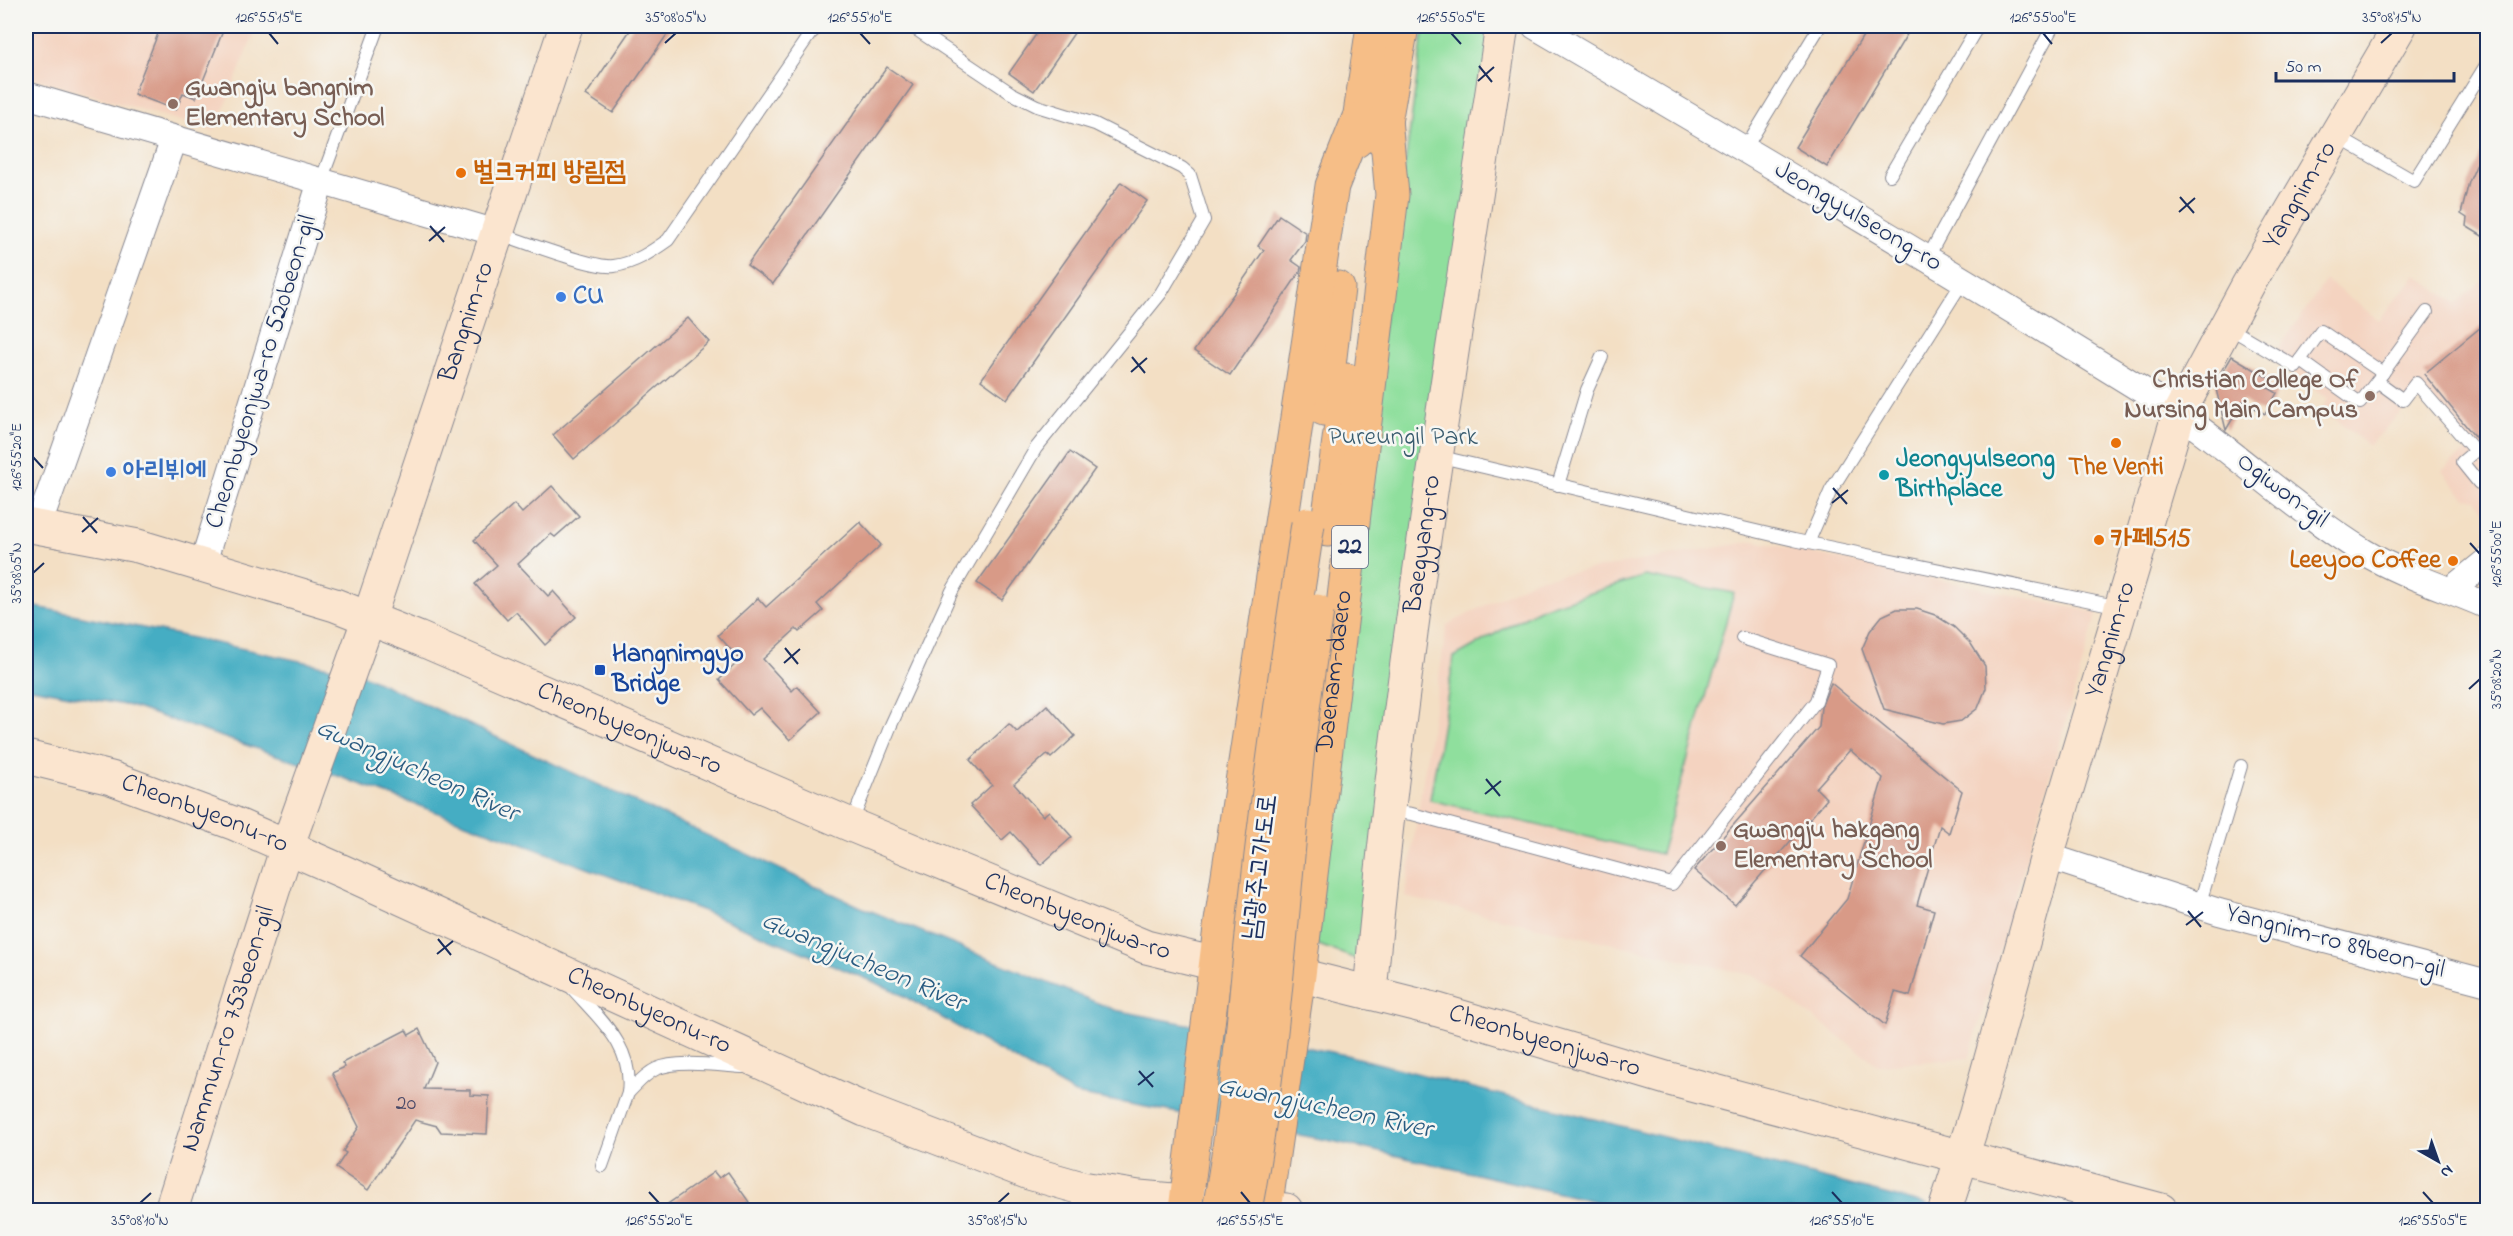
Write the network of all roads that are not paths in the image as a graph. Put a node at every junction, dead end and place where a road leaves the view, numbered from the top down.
1 (378, 26) edge
2 (566, 26) edge
3 (819, 26) edge
4 (911, 26) edge
5 (1373, 26) edge
6 (1402, 26) edge
7 (1502, 26) edge
8 (1535, 26) edge
9 (1820, 26) edge
10 (1978, 26) edge
11 (2053, 26) edge
12 (2400, 26) edge
13 (2487, 62) edge
14 (26, 95) edge
15 (1372, 120) junction
16 (2334, 134) junction
17 (174, 139) junction
18 (1745, 149) junction
19 (1890, 174) dead end
20 (321, 181) junction
21 (497, 233) junction
22 (1927, 259) junction
23 (1963, 281) junction
24 (2427, 312) dead end
25 (2225, 326) junction
26 (1602, 357) dead end
27 (2300, 360) junction
28 (2380, 377) junction
29 (2179, 413) junction
30 (1436, 456) junction
31 (2487, 475) edge
32 (1558, 485) junction
33 (32, 526) edge
34 (1318, 527) junction
35 (1808, 543) junction
36 (2487, 560) edge
37 (203, 564) junction
38 (2451, 590) junction
39 (2487, 606) edge
40 (2121, 607) junction
41 (369, 618) junction
42 (1742, 638) dead end
43 (26, 757) edge
44 (2241, 766) dead end
45 (1389, 810) junction
46 (851, 825) junction
47 (287, 847) junction
48 (2047, 856) junction
49 (2199, 906) junction
50 (1216, 964) junction
51 (555, 968) junction
52 (1299, 975) junction
53 (2487, 983) edge
54 (1370, 993) junction
55 (772, 1067) junction
56 (628, 1093) junction
57 (1962, 1156) junction
58 (602, 1166) dead end
59 (1185, 1207) edge
60 (171, 1210) edge
61 (1219, 1210) edge
62 (1265, 1210) edge
63 (1945, 1210) edge
64 (2161, 1210) edge

1 - 20 lane
2 - 21 street, Bangnim-ro
3 - 21 lane
4 - 46 lane
5 - 15 main road, Daenam-daero / 22
6 - 15 main road, Daenam-daero / 22
7 - 30 street, Baegyang-ro
8 - 18 street, Jeongyulseong-ro
9 - 18 lane
10 - 19 lane
11 - 22 lane
12 - 16 street, Yangnim-ro
13 - 16 lane
14 - 17 street
15 - 34 main road, Daenam-daero
15 - 50 main road, Daenam-daero / 22
15 - 52 main road, Daenam-daero / 22
16 - 25 street, Yangnim-ro
17 - 20 street
17 - 33 street
18 - 22 street, Jeongyulseong-ro
20 - 21 street
20 - 37 street, Cheonbyeonjwa-ro 520beon-gil
21 - 41 street, Bangnim-ro
22 - 23 street, Jeongyulseong-ro
23 - 29 street, Jeongyulseong-ro
23 - 35 lane
24 - 28 lane
25 - 27 lane
25 - 29 street, Yangnim-ro
26 - 32 lane
27 - 28 lane
27 - 28 lane
28 - 31 lane
29 - 38 street, Ogiwon-gil
29 - 40 street, Yangnim-ro
30 - 32 lane
30 - 45 street, Baegyang-ro
32 - 35 lane
33 - 37 street, Cheonbyeonjwa-ro
34 - 61 main road, 남광주고가도로, bridge
34 - 62 main road, 남광주고가도로, bridge
35 - 40 lane
36 - 38 street
37 - 41 street, Cheonbyeonjwa-ro
38 - 39 street, Ogiwon-gil
40 - 48 street, Yangnim-ro
41 - 46 street, Cheonbyeonjwa-ro
41 - 47 street, Bangnim-ro
42 - 45 lane
43 - 47 street, Cheonbyeonu-ro
44 - 49 lane
45 - 54 street, Baegyang-ro
46 - 50 street, Cheonbyeonjwa-ro
47 - 51 street, Cheonbyeonu-ro
47 - 60 street, Nammun-ro 753beon-gil
48 - 49 street, Yangnim-ro 89beon-gil
48 - 57 street, Yangnim-ro
49 - 53 street, Yangnim-ro 89beon-gil
50 - 52 street, Cheonbyeonjwa-ro
50 - 59 main road, 22
51 - 55 street, Cheonbyeonu-ro
51 - 56 lane
52 - 54 street, Cheonbyeonjwa-ro
52 - 62 main road, 22
54 - 57 street, Cheonbyeonjwa-ro
55 - 56 lane
55 - 59 street, Cheonbyeonu-ro
56 - 58 lane
57 - 63 street, Yangnim-ro
57 - 64 street, Cheonbyeonjwa-ro
59 - 62 street, Cheonbyeonu-ro

